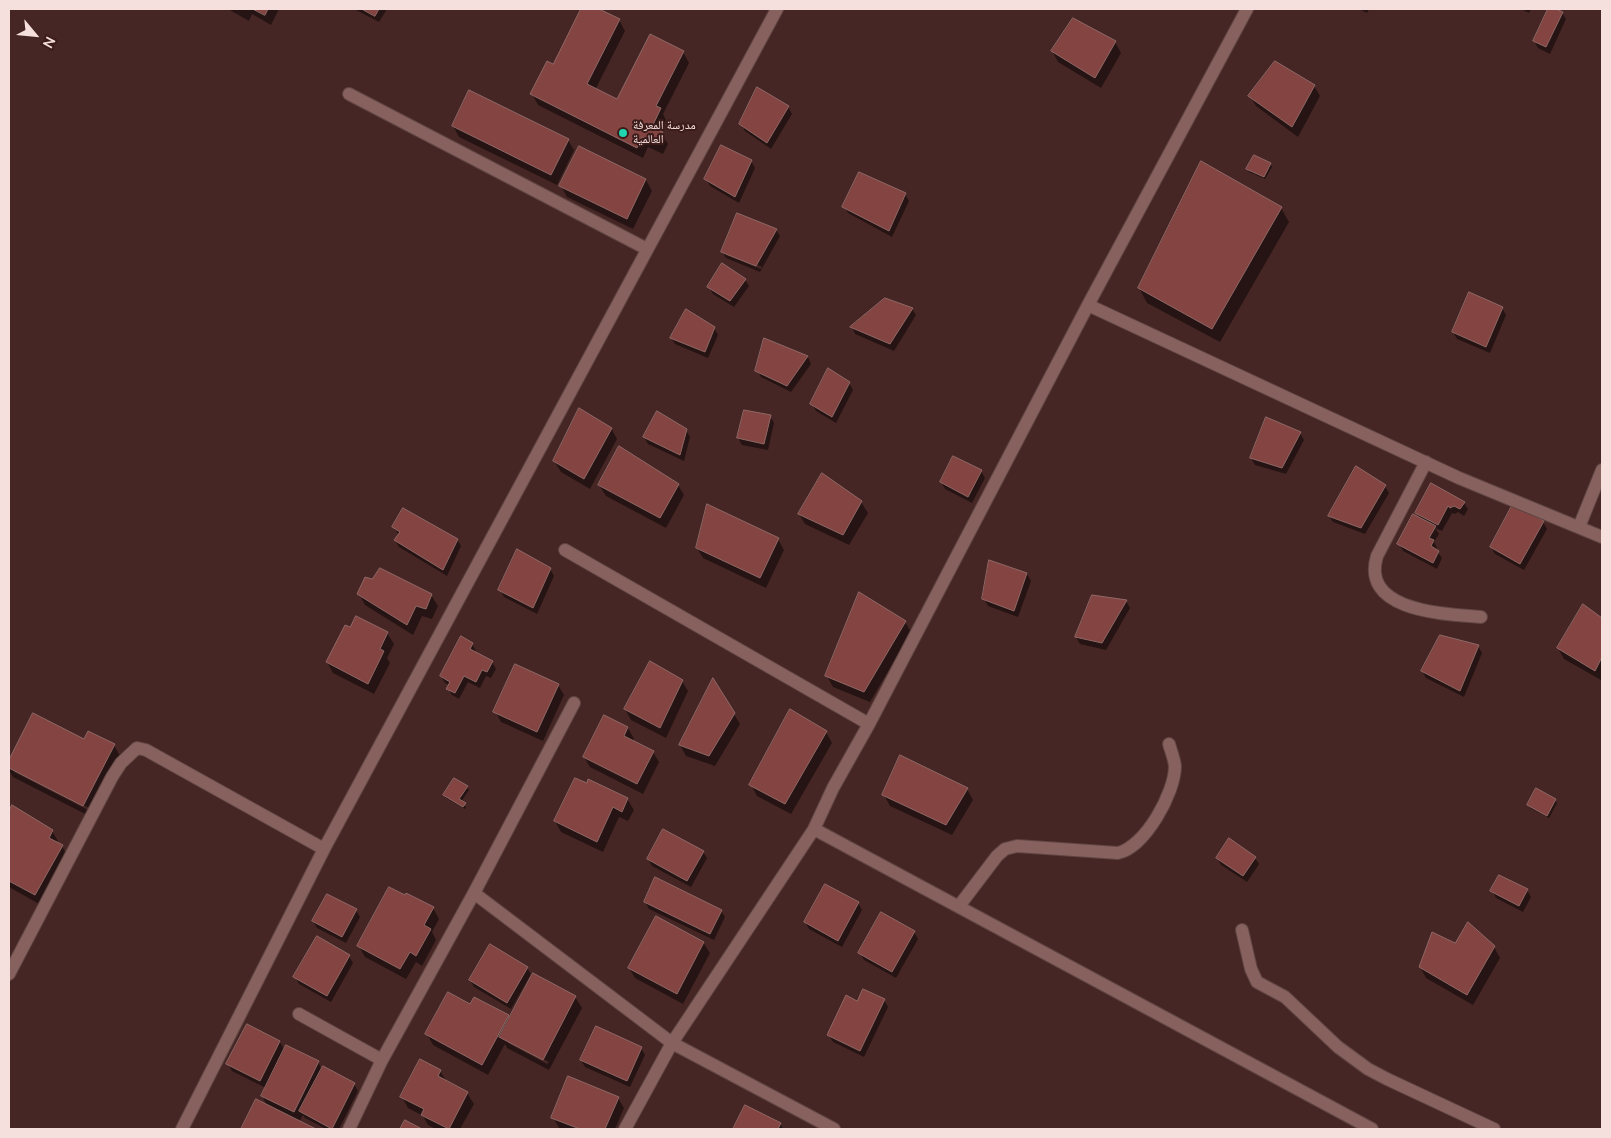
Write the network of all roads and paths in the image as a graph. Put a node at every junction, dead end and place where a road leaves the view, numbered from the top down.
1 (776, 9) edge
2 (1247, 9) edge
3 (349, 94) dead end
4 (647, 249) junction
5 (1088, 305) junction
6 (1426, 462) junction
7 (1602, 470) edge
8 (1579, 527) junction
9 (1602, 537) edge
10 (565, 550) dead end
11 (1481, 616) dead end
12 (574, 703) dead end
13 (869, 724) junction
14 (1169, 744) dead end
15 (814, 829) junction
16 (324, 849) junction
17 (474, 894) junction
18 (959, 906) junction
19 (1242, 930) dead end
20 (9, 974) edge
21 (298, 1014) dead end
22 (672, 1043) junction
23 (382, 1060) junction
24 (182, 1129) edge
25 (349, 1129) edge
26 (625, 1129) edge
27 (834, 1129) edge
28 (1372, 1129) edge
29 (1494, 1129) edge

1 - 4 street
2 - 5 street
3 - 4 street
4 - 16 street
5 - 6 street
5 - 13 street
6 - 8 street
6 - 11 street
7 - 8 street
8 - 9 street
10 - 13 street
12 - 17 street
13 - 15 street
14 - 18 street
15 - 18 street
15 - 22 street
16 - 20 street
16 - 24 street
17 - 22 street
17 - 23 street
18 - 28 street
19 - 29 street
21 - 23 street
22 - 26 street
22 - 27 street
23 - 25 street

